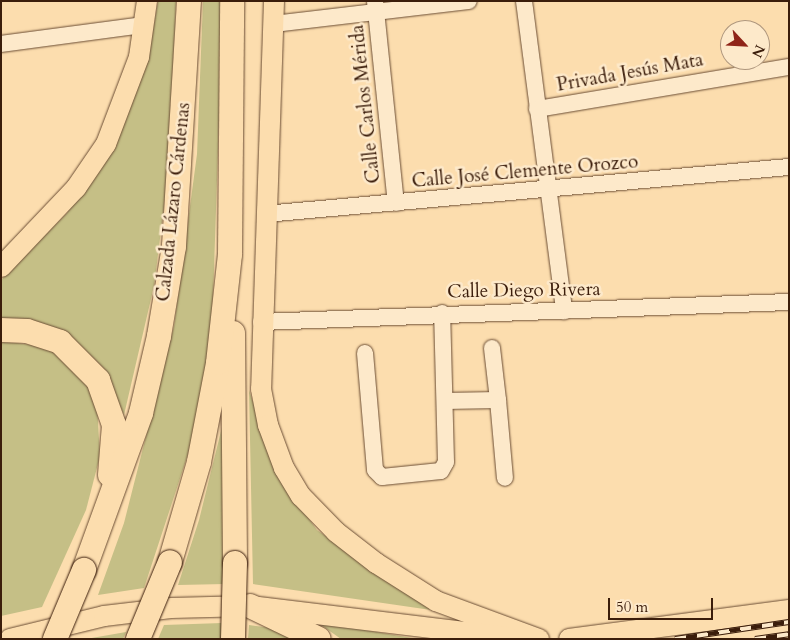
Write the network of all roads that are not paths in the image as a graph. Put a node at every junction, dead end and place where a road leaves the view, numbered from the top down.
1 (147, 1) edge
2 (189, 1) edge
3 (232, 1) edge
4 (274, 1) edge
5 (469, 1) edge
6 (524, 1) edge
7 (440, 3) edge
8 (376, 7) edge
9 (273, 24) junction
10 (144, 26) junction
11 (1, 44) edge
12 (789, 67) edge
13 (537, 109) junction
14 (789, 167) edge
15 (550, 190) junction
16 (396, 203) junction
17 (265, 214) junction
18 (230, 254) junction
19 (1, 267) edge
20 (789, 302) edge
21 (564, 311) junction
22 (442, 313) junction
23 (261, 322) junction
24 (1, 330) edge
25 (492, 348) dead end
26 (366, 353) dead end
27 (498, 400) junction
28 (444, 401) junction
29 (505, 478) dead end
30 (102, 522) junction
31 (250, 606) junction
32 (789, 610) edge
33 (10, 639) edge
34 (54, 639) edge
35 (138, 639) edge
36 (233, 639) edge
37 (319, 639) edge
38 (523, 639) edge
39 (539, 639) edge
40 (569, 639) edge

1 - 10 main road
2 - 30 highway, Calzada Lázaro Cárdenas
3 - 18 highway
4 - 9 main road
5 - 7 street
6 - 13 street
7 - 8 street
8 - 9 street
8 - 16 street, Calle Carlos Mérida
9 - 17 main road
10 - 11 street
10 - 19 main road
12 - 13 street, Privada Jesús Mata
13 - 15 street
14 - 15 street, Calle José Clemente Orozco
15 - 16 street, Calle José Clemente Orozco
15 - 21 street
16 - 17 street, Calle José Clemente Orozco
17 - 23 main road
18 - 35 highway, bridge
18 - 36 highway, bridge
20 - 21 street, Calle Diego Rivera
21 - 22 street, Calle Diego Rivera
22 - 23 street, Calle Diego Rivera
22 - 28 street
23 - 39 main road
24 - 30 highway
25 - 27 street
26 - 28 street
27 - 28 street
27 - 29 street
30 - 34 highway, Calzada Lázaro Cárdenas, bridge
31 - 33 main road
31 - 37 highway
31 - 38 main road
32 - 40 main road

